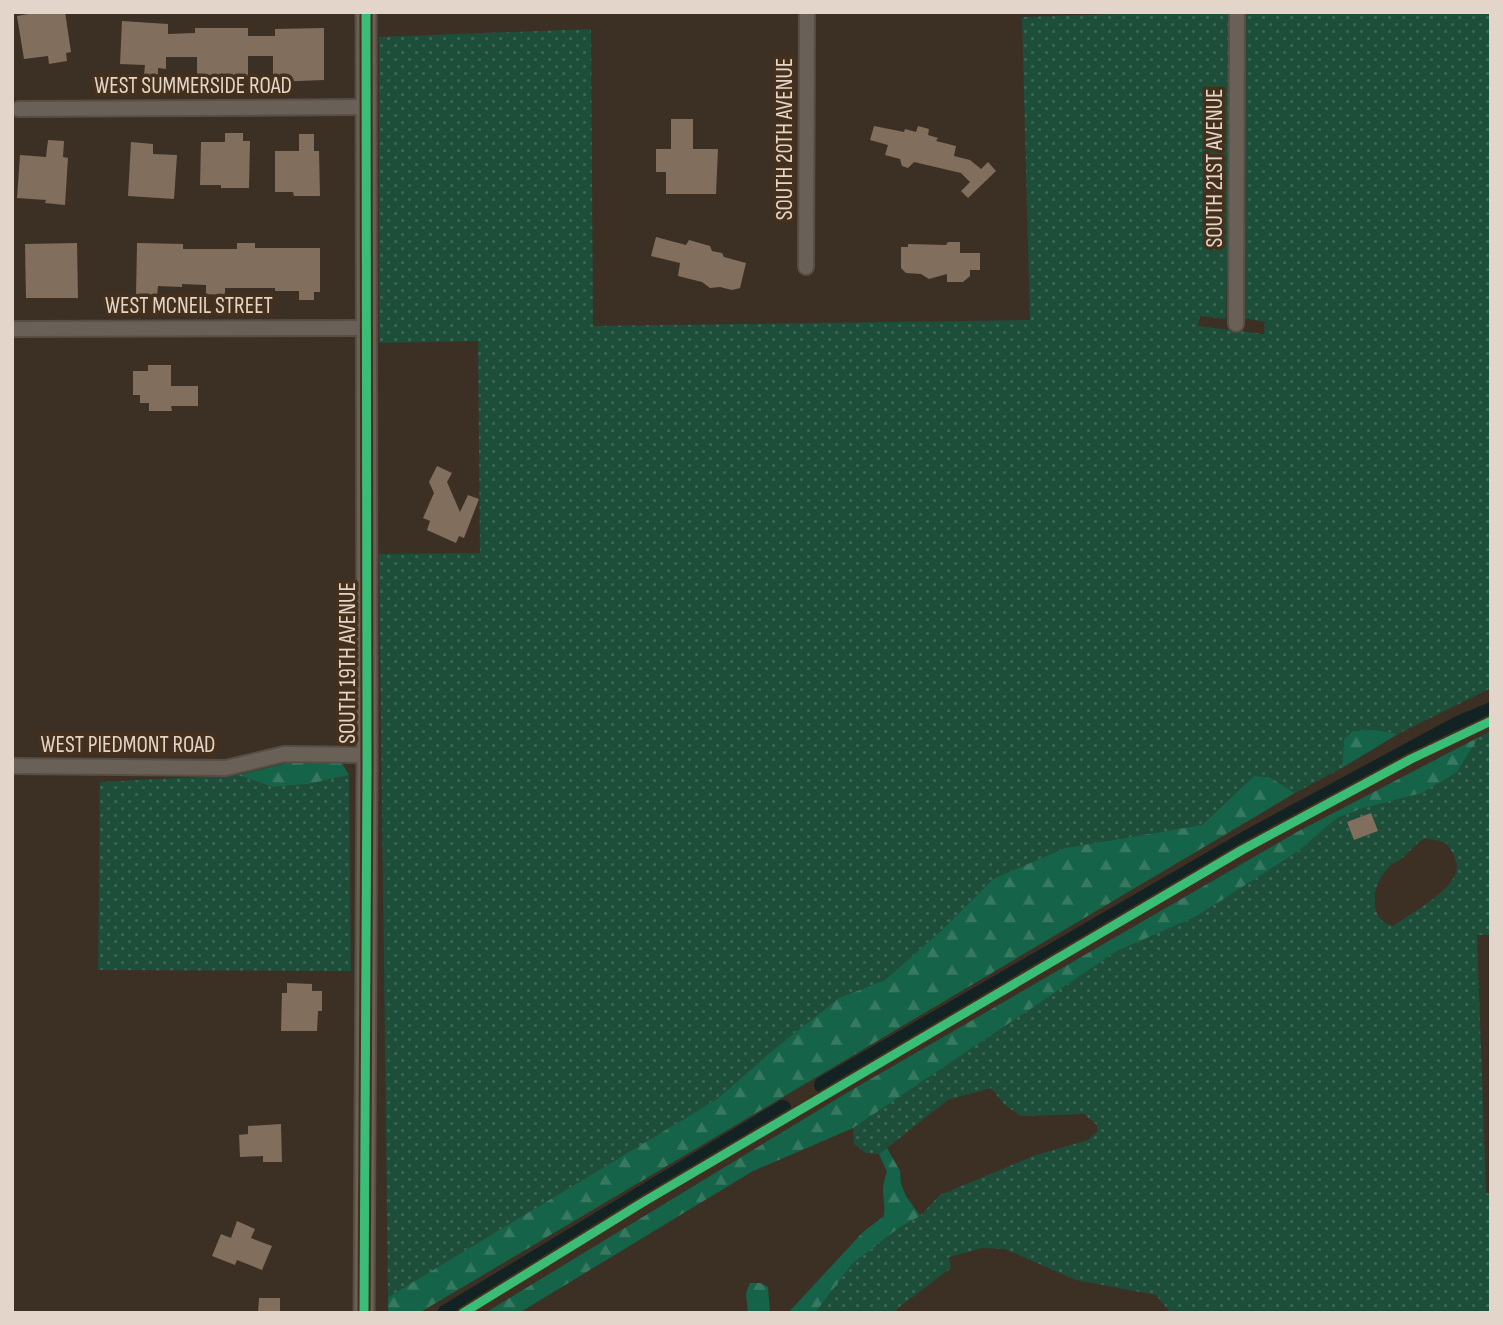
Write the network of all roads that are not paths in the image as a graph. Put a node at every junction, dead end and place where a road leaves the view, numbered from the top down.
1 (366, 12) edge
2 (807, 12) edge
3 (1237, 12) edge
4 (366, 107) junction
5 (19, 109) dead end
6 (806, 267) dead end
7 (1236, 324) dead end
8 (366, 328) junction
9 (12, 329) edge
10 (367, 755) junction
11 (12, 766) edge
12 (364, 1313) edge

1 - 4 street, SOUTH 19TH AVENUE
2 - 6 street, SOUTH 20TH AVENUE
3 - 7 street, SOUTH 21ST AVENUE
4 - 5 street, WEST SUMMERSIDE ROAD
4 - 8 street, SOUTH 19TH AVENUE
8 - 9 street, WEST MCNEIL STREET
8 - 10 street, SOUTH 19TH AVENUE
10 - 11 street, WEST PIEDMONT ROAD
10 - 12 street, SOUTH 19TH AVENUE

